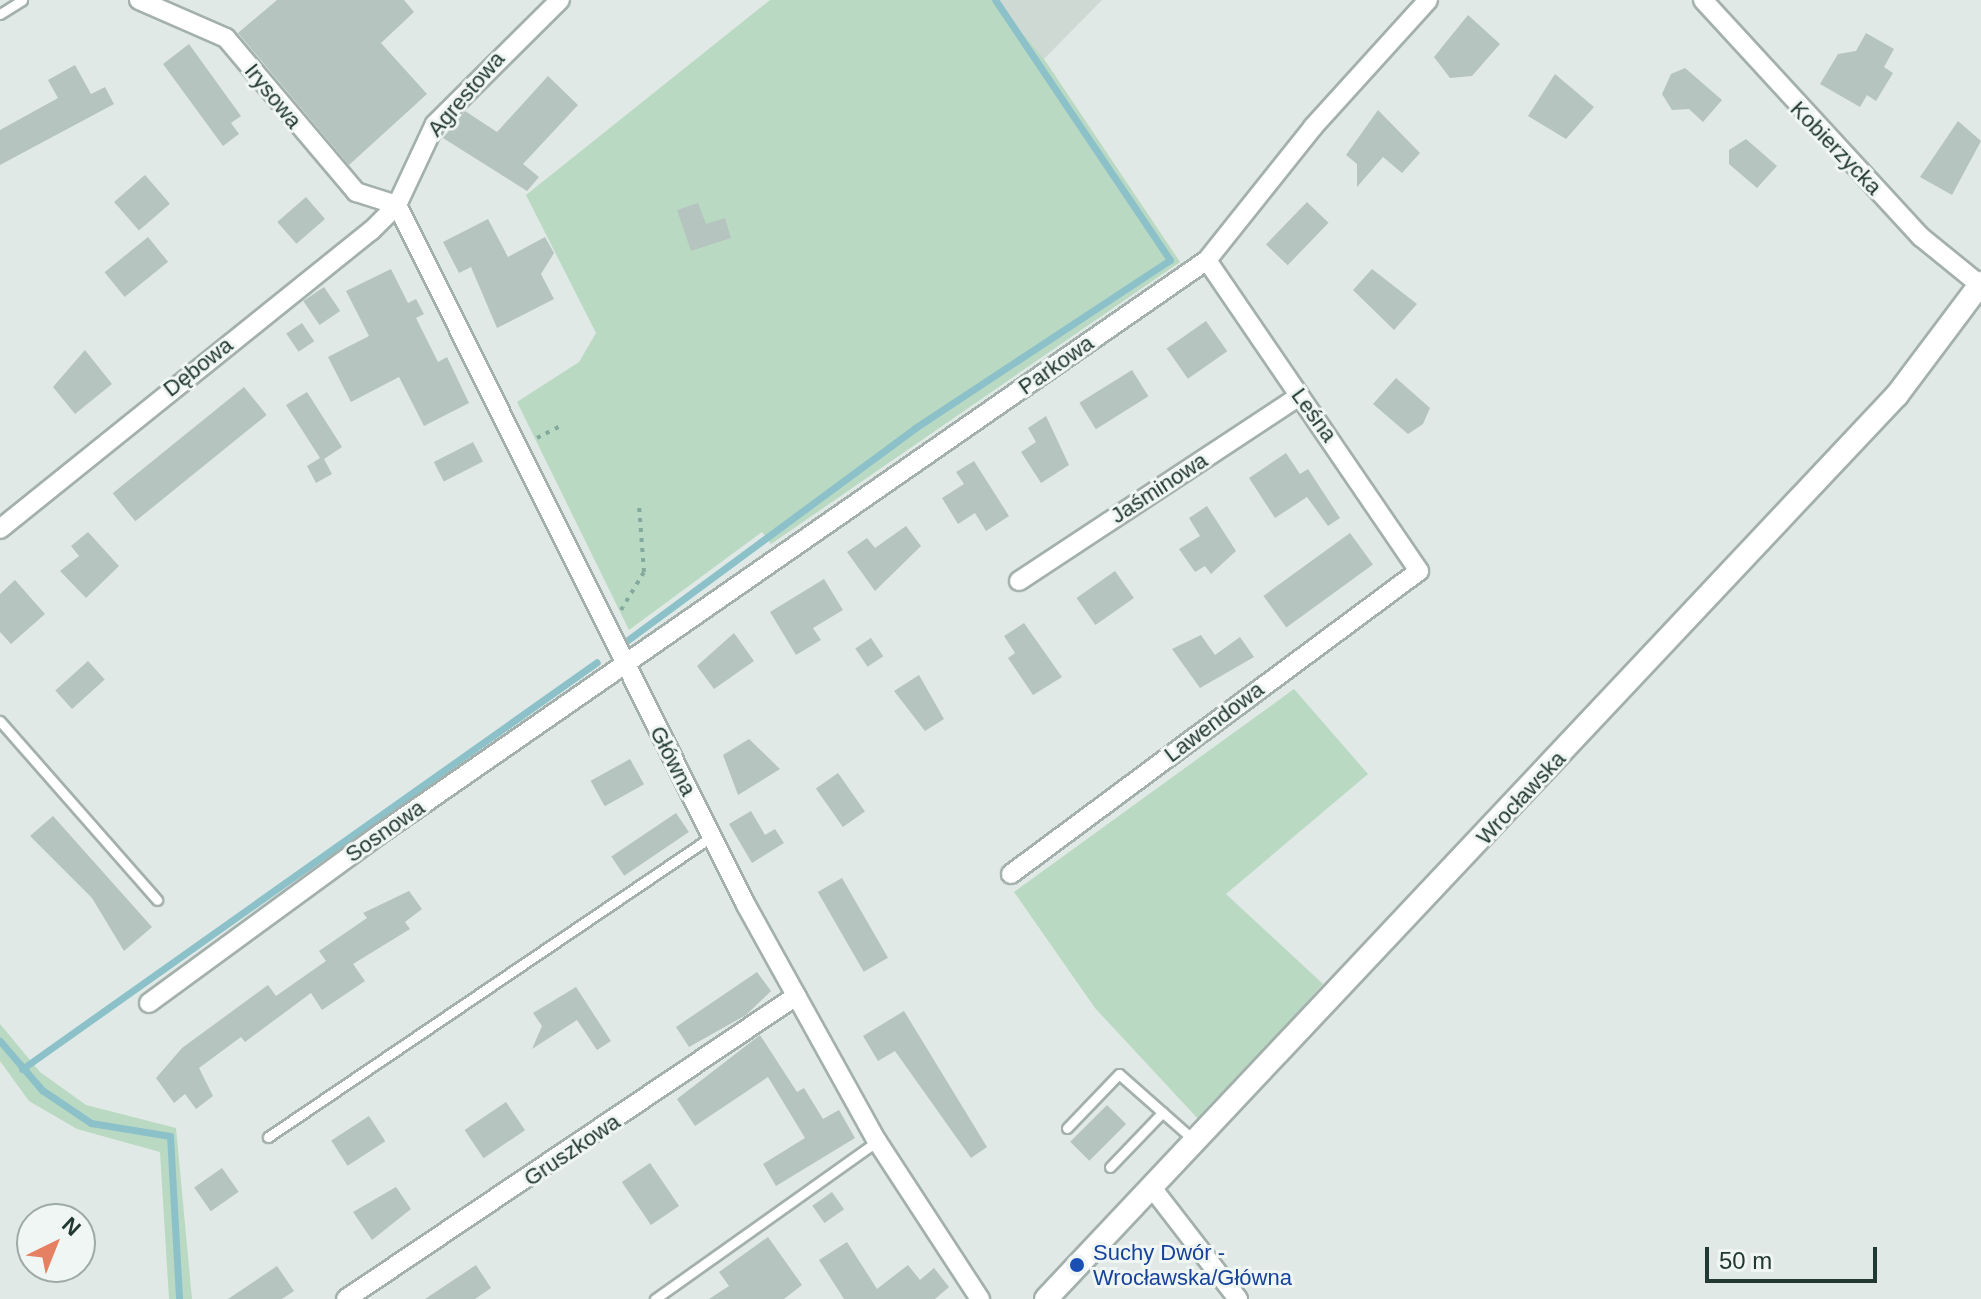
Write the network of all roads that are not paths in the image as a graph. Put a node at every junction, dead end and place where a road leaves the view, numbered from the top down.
1 (22, 0) edge
2 (139, 0) edge
3 (560, 0) edge
4 (1428, 0) edge
5 (1703, 0) edge
6 (0, 14) edge
7 (397, 205) junction
8 (1207, 260) junction
9 (1980, 284) edge
10 (1300, 396) junction
11 (0, 529) edge
12 (1419, 571) joint
13 (1019, 581) dead end
14 (627, 669) junction
15 (0, 721) edge
16 (711, 837) junction
17 (1011, 874) dead end
18 (157, 900) dead end
19 (796, 996) junction
20 (149, 1003) dead end
21 (1163, 1112) junction
22 (1067, 1128) dead end
23 (268, 1137) dead end
24 (877, 1141) junction
25 (1197, 1144) junction
26 (1110, 1167) dead end
27 (1153, 1189) junction
28 (346, 1299) edge
29 (655, 1299) edge
30 (980, 1299) edge
31 (1046, 1299) edge
32 (1238, 1299) edge

1 - 6 lane
2 - 7 street, Irysowa
3 - 7 street, Agrestowa
4 - 8 street, Parkowa
5 - 9 street, Kobierzycka
7 - 11 street, Dębowa
7 - 14 street, Główna
8 - 10 street, Leśna
8 - 14 street, Parkowa
9 - 25 street, Wrocławska
10 - 12 street, Leśna
10 - 13 street, Jaśminowa
12 - 17 street, Lawendowa
14 - 16 street, Główna
14 - 20 street, Sosnowa
15 - 18 lane
16 - 19 street, Główna
16 - 23 lane
19 - 24 street, Główna
19 - 28 street, Gruszkowa
21 - 22 lane
21 - 25 lane
21 - 26 lane
24 - 29 lane
24 - 30 street, Główna
25 - 27 street, Wrocławska
27 - 31 street, Wrocławska
27 - 32 street

